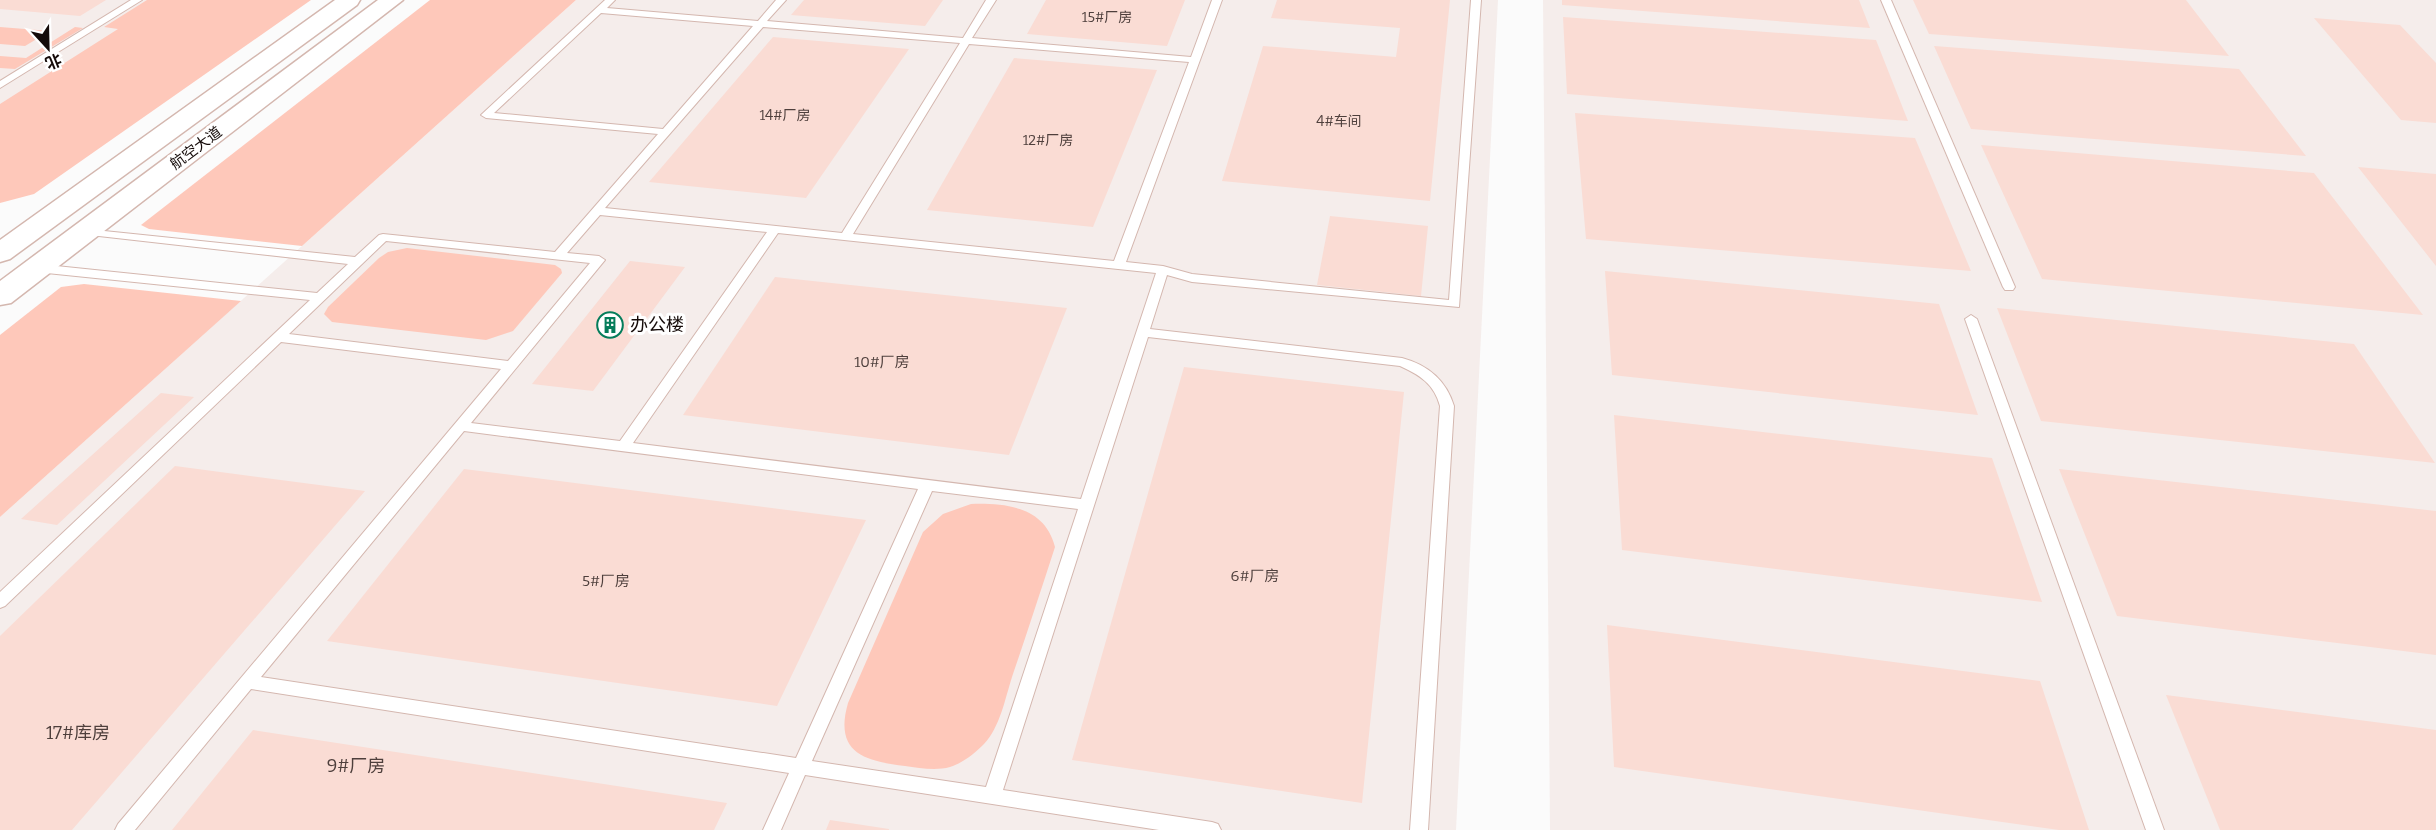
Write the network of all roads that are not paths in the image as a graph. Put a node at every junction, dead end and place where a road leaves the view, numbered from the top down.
1 (137, 0) edge
2 (349, 0) edge
3 (392, 0) edge
4 (609, 0) edge
5 (781, 0) edge
6 (991, 0) edge
7 (1217, 0) edge
8 (1476, 0) edge
9 (1886, 0) edge
10 (599, 10) junction
11 (761, 24) junction
12 (965, 41) junction
13 (1194, 60) junction
14 (0, 85) edge
15 (666, 132) junction
16 (597, 211) junction
17 (775, 229) junction
18 (85, 232) junction
19 (845, 237) junction
20 (3, 248) edge
21 (59, 251) junction
22 (558, 256) junction
23 (358, 261) junction
24 (1119, 265) junction
25 (37, 268) junction
26 (1163, 270) junction
27 (2009, 287) dead end
28 (0, 296) edge
29 (319, 297) junction
30 (1971, 319) dead end
31 (1143, 332) junction
32 (278, 337) junction
33 (512, 366) junction
34 (461, 426) junction
35 (622, 447) junction
36 (927, 485) junction
37 (1087, 505) junction
38 (0, 602) edge
39 (248, 682) junction
40 (800, 767) junction
41 (992, 796) junction
42 (124, 830) edge
43 (772, 830) edge
44 (1212, 830) edge
45 (1419, 830) edge
46 (2155, 830) edge

1 - 14 lane
2 - 20 main road, 航空大道
3 - 18 main road, 航空大道
4 - 10 lane
5 - 11 lane
6 - 12 lane
7 - 13 lane
8 - 26 lane
9 - 27 lane
10 - 11 lane
10 - 15 lane
11 - 12 lane
11 - 15 lane
12 - 13 lane
12 - 19 lane
13 - 24 lane
15 - 16 lane
16 - 17 lane
16 - 22 lane
17 - 19 lane
17 - 35 lane
18 - 21 main road, 航空大道
18 - 23 lane
19 - 24 lane
20 - 21 main road
21 - 25 main road, 航空大道
22 - 23 lane
22 - 33 lane
23 - 29 lane
24 - 26 lane
25 - 28 main road, 航空大道
25 - 29 lane
26 - 31 lane
29 - 32 lane
30 - 46 lane
31 - 37 lane
31 - 45 lane
32 - 33 lane
32 - 38 lane
33 - 34 lane
34 - 35 lane
34 - 39 lane
35 - 36 lane
36 - 37 lane
36 - 40 lane
37 - 41 lane
39 - 40 lane
39 - 42 lane
40 - 41 lane
40 - 43 lane
41 - 44 lane

